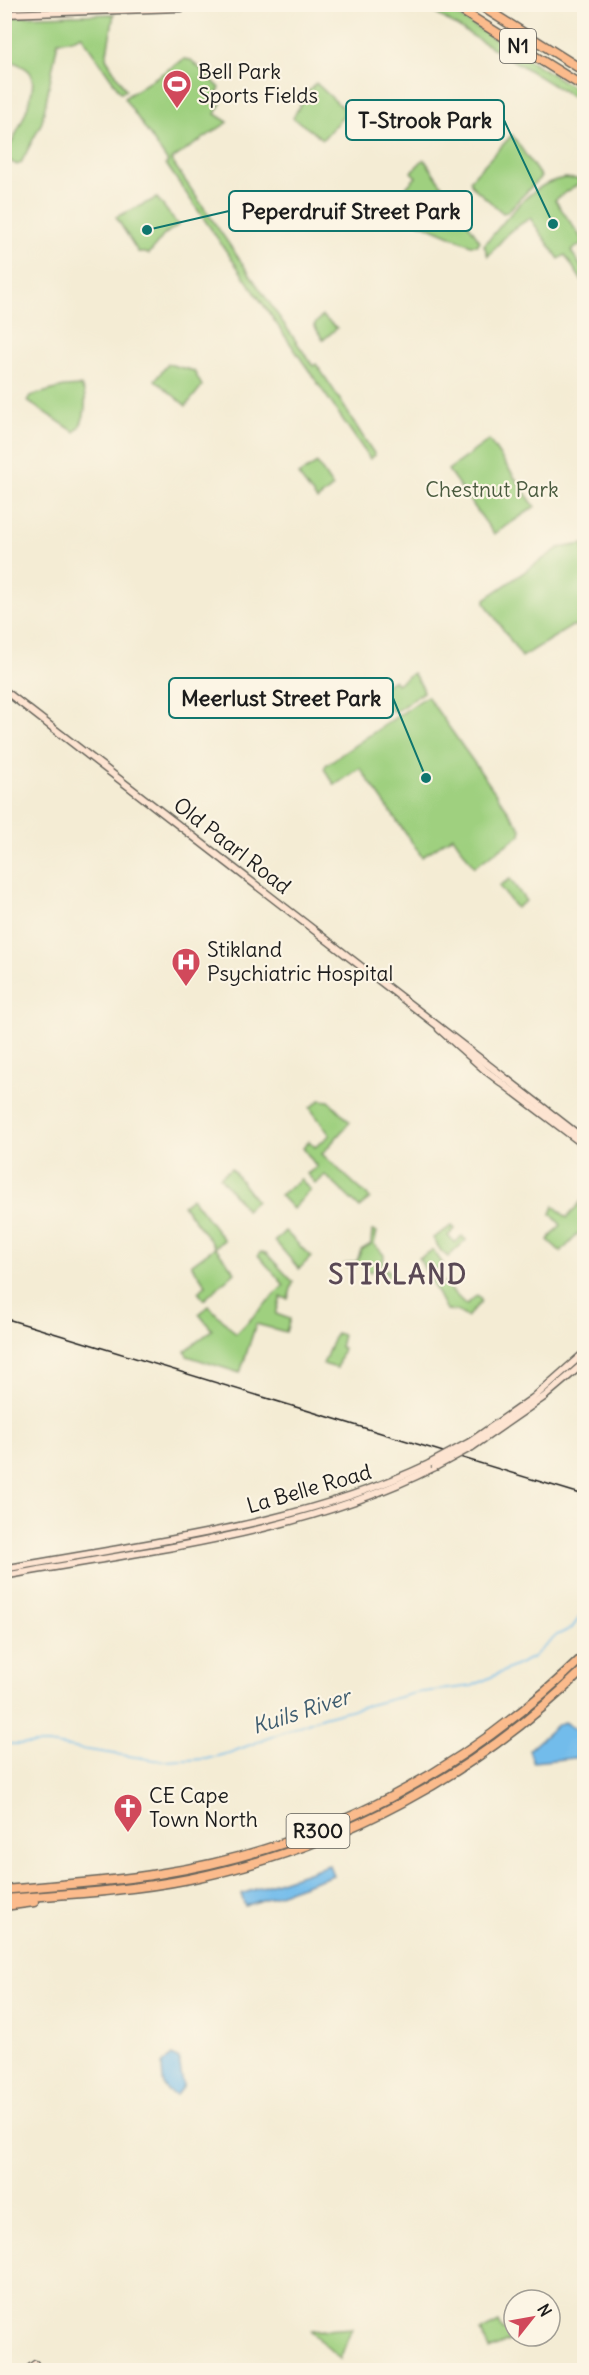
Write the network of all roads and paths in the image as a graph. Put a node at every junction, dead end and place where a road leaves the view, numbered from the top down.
1 (79, 4) edge
2 (212, 4) edge
3 (452, 4) edge
4 (478, 4) edge
5 (4, 7) edge
6 (4, 14) edge
7 (585, 71) edge
8 (585, 87) edge
9 (4, 690) edge
10 (439, 1029) junction
11 (585, 1140) edge
12 (585, 1145) edge
13 (585, 1353) edge
14 (585, 1358) edge
15 (585, 1363) edge
16 (565, 1372) junction
17 (471, 1444) junction
18 (432, 1466) junction
19 (4, 1569) edge
20 (4, 1576) edge
21 (585, 1656) edge
22 (585, 1669) edge
23 (96, 1881) junction
24 (4, 1884) edge
25 (4, 1890) edge
26 (96, 1891) junction
27 (4, 1899) edge
28 (4, 1906) edge
29 (35, 2364) dead end
30 (27, 2370) edge

1 - 5 main road
2 - 6 main road
3 - 8 highway, N1
4 - 7 highway, N1
9 - 10 main road, Old Paarl Road
10 - 11 main road, Old Paarl Road
10 - 12 main road, Old Paarl Road
13 - 16 main road, La Belle Road
14 - 16 main road
15 - 17 main road, La Belle Road
16 - 17 main road, La Belle Road
17 - 18 main road, La Belle Road, bridge
18 - 19 main road, La Belle Road
18 - 20 main road, La Belle Road
21 - 23 highway, R300
22 - 26 highway, R300
23 - 24 highway
23 - 25 highway, R300
26 - 27 highway, R300
26 - 28 highway
29 - 30 main road

